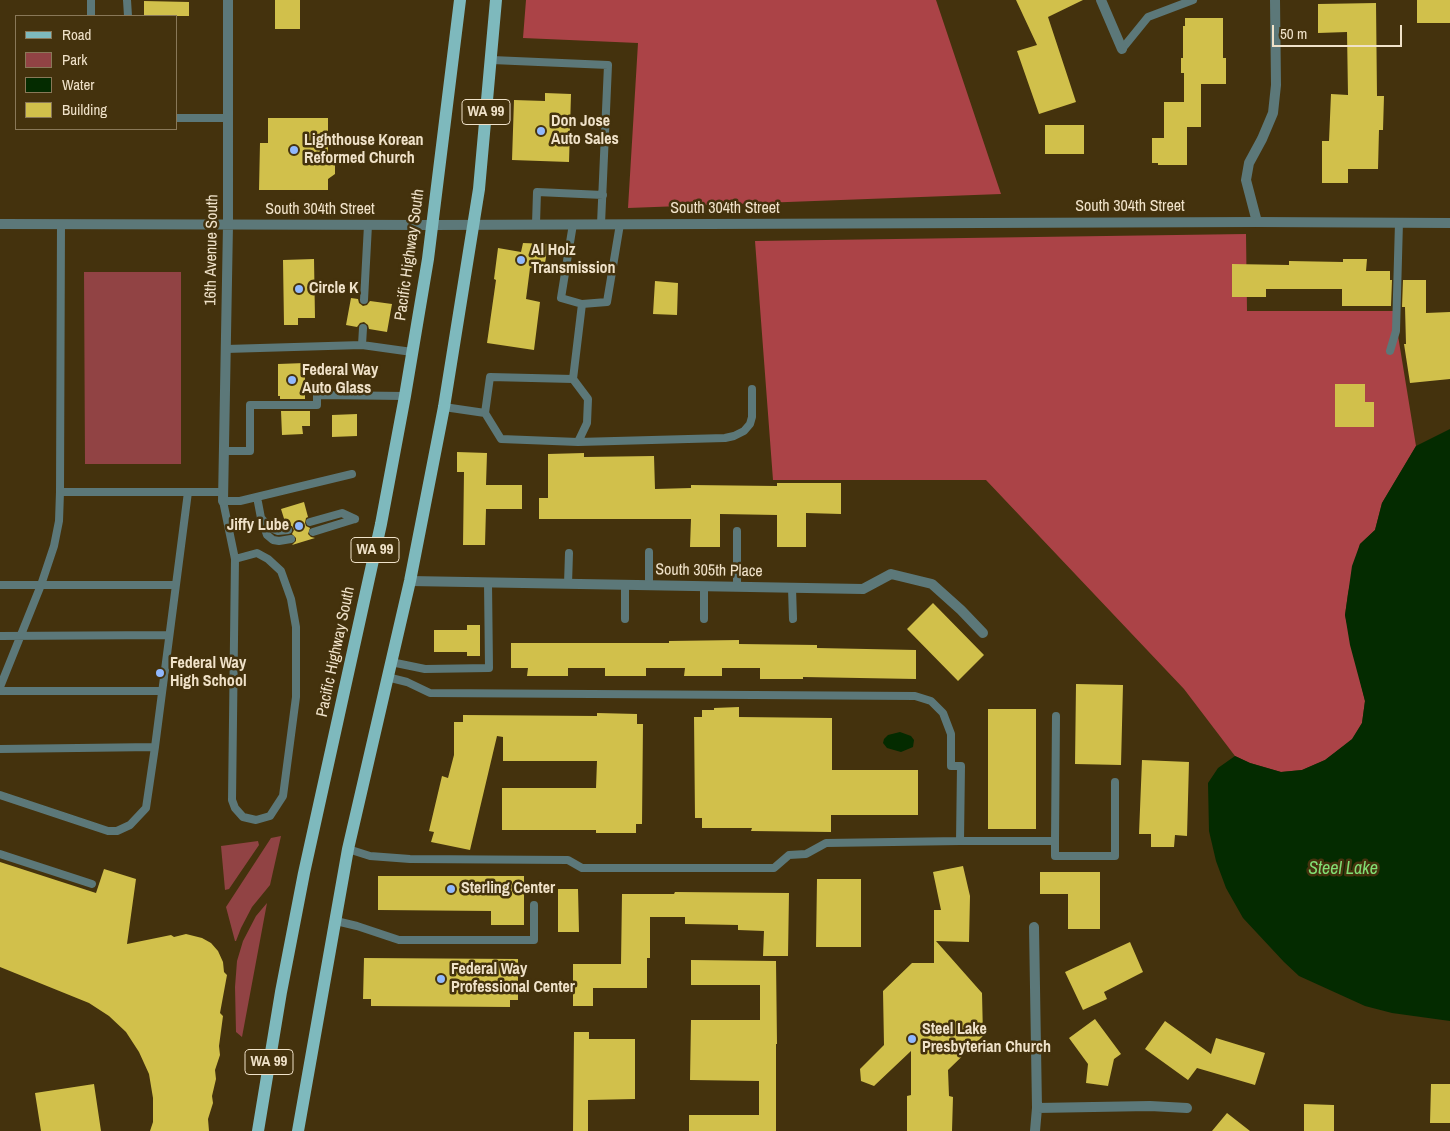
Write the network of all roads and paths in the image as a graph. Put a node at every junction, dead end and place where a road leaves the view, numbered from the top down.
1 (91, 0) edge
2 (127, 0) edge
3 (228, 0) edge
4 (460, 0) edge
5 (496, 0) edge
6 (1101, 0) edge
7 (1193, 0) edge
8 (1275, 0) edge
9 (91, 15) edge
10 (128, 15) edge
11 (1122, 49) joint
12 (492, 60) junction
13 (178, 118) edge
14 (228, 118) junction
15 (603, 195) junction
16 (1256, 222) junction
17 (1398, 222) junction
18 (1450, 223) edge
19 (0, 224) edge
20 (61, 224) junction
21 (473, 224) junction
22 (536, 224) junction
23 (573, 224) junction
24 (601, 224) junction
25 (620, 224) junction
26 (228, 225) junction
27 (368, 225) junction
28 (432, 225) junction
29 (364, 300) dead end
30 (582, 304) junction
31 (363, 328) dead end
32 (362, 345) junction
33 (226, 349) junction
34 (1390, 351) dead end
35 (412, 352) junction
36 (573, 379) junction
37 (752, 389) dead end
38 (405, 396) junction
39 (444, 406) junction
40 (485, 414) junction
41 (578, 442) junction
42 (224, 452) junction
43 (352, 474) dead end
44 (60, 492) junction
45 (188, 492) junction
46 (223, 497) junction
47 (257, 497) junction
48 (261, 518) junction
49 (310, 522) dead end
50 (288, 530) dead end
51 (738, 531) dead end
52 (313, 532) dead end
53 (291, 539) dead end
54 (649, 552) dead end
55 (569, 553) dead end
56 (235, 558) junction
57 (410, 581) junction
58 (488, 583) junction
59 (568, 584) junction
60 (0, 585) edge
61 (42, 585) junction
62 (176, 585) junction
63 (625, 585) junction
64 (649, 585) junction
65 (704, 586) junction
66 (738, 587) junction
67 (792, 588) junction
68 (704, 618) dead end
69 (625, 619) dead end
70 (794, 619) dead end
71 (983, 633) dead end
72 (170, 635) junction
73 (0, 636) edge
74 (21, 636) junction
75 (391, 662) junction
76 (387, 677) junction
77 (0, 687) edge
78 (0, 691) edge
79 (162, 691) junction
80 (1056, 716) dead end
81 (156, 747) junction
82 (0, 749) edge
83 (1115, 782) dead end
84 (0, 795) edge
85 (960, 841) junction
86 (1055, 841) junction
87 (348, 849) junction
88 (0, 854) edge
89 (92, 884) dead end
90 (534, 904) dead end
91 (336, 921) junction
92 (1034, 928) dead end
93 (1037, 1108) junction
94 (1187, 1108) dead end
95 (258, 1131) edge
96 (298, 1131) edge
97 (1035, 1131) edge

1 - 9 lane
2 - 10 lane
3 - 14 street, 16th Avenue South
4 - 28 main road, Pacific Highway South / WA 99
5 - 12 main road, WA 99
6 - 11 street
7 - 11 lane
8 - 16 street
12 - 15 lane
12 - 21 main road, WA 99
13 - 14 lane
14 - 26 street, 16th Avenue South
15 - 22 lane
15 - 24 lane
16 - 17 street, South 304th Street
16 - 25 street, South 304th Street
17 - 18 street, South 304th Street
17 - 34 lane
19 - 20 street, South 304th Street
20 - 26 street, South 304th Street
20 - 44 lane
21 - 22 street, South 304th Street
21 - 28 street, South 304th Street
21 - 39 main road, WA 99
22 - 23 street, South 304th Street
23 - 24 street, South 304th Street
23 - 30 lane
24 - 25 street, South 304th Street
25 - 30 lane
26 - 27 street, South 304th Street
26 - 33 street, 16th Avenue South
27 - 28 street, South 304th Street
27 - 29 lane
28 - 35 main road, Pacific Highway South / WA 99
30 - 36 lane
31 - 32 lane
32 - 33 lane
32 - 35 lane
33 - 42 street, 16th Avenue South
35 - 38 main road, Pacific Highway South / WA 99
36 - 40 lane
36 - 41 lane
37 - 41 lane
38 - 42 lane
38 - 95 main road, Pacific Highway South / WA 99
39 - 40 lane
39 - 57 main road, WA 99
40 - 41 lane
42 - 46 street, 16th Avenue South
43 - 47 lane
44 - 45 lane
44 - 61 lane
45 - 46 lane
45 - 62 lane
46 - 47 lane
46 - 56 lane
47 - 48 lane
48 - 50 lane
48 - 53 lane
49 - 52 lane
51 - 66 lane
54 - 64 lane
55 - 59 lane
56 - 56 lane
57 - 58 street, South 305th Place
57 - 75 main road, WA 99
58 - 59 street, South 305th Place
58 - 75 lane
59 - 63 street, South 305th Place
60 - 61 lane
61 - 62 lane
61 - 74 lane
62 - 72 lane
63 - 64 street, South 305th Place
63 - 69 lane
64 - 65 street, South 305th Place
65 - 66 street, South 305th Place
65 - 68 lane
66 - 67 street, South 305th Place
67 - 70 lane
67 - 71 street, South 305th Place
72 - 74 lane
72 - 79 lane
73 - 74 lane
74 - 77 lane
75 - 76 main road, WA 99
76 - 85 lane
76 - 87 main road, WA 99
78 - 79 lane
79 - 81 lane
80 - 86 lane
81 - 82 lane
81 - 84 lane
83 - 86 lane
85 - 86 lane
85 - 87 lane
87 - 91 main road, WA 99
88 - 89 lane
90 - 91 lane
91 - 96 main road, WA 99
92 - 93 street
93 - 94 street
93 - 97 street

